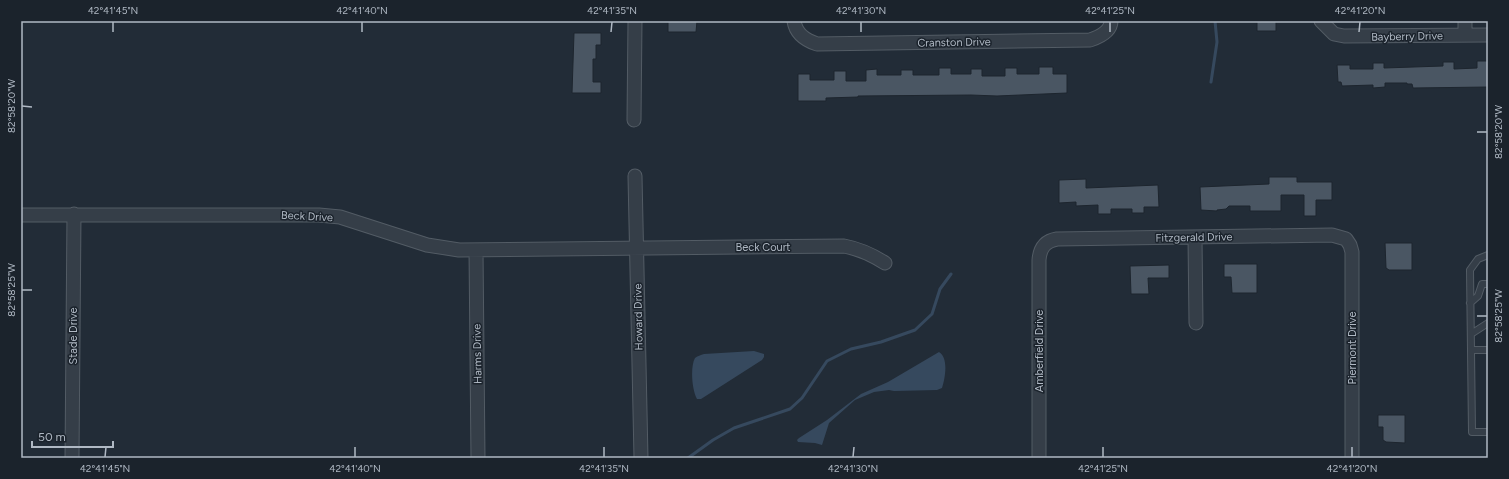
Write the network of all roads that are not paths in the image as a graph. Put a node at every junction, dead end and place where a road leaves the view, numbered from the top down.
1 (635, 21) edge
2 (794, 21) edge
3 (1465, 21) edge
4 (1325, 25) edge
5 (1109, 26) edge
6 (1465, 35) junction
7 (1488, 35) edge
8 (634, 120) dead end
9 (636, 176) dead end
10 (74, 214) junction
11 (21, 215) edge
12 (1196, 238) junction
13 (1346, 238) joint
14 (1044, 245) joint
15 (637, 248) junction
16 (476, 250) junction
17 (1488, 255) edge
18 (885, 263) dead end
19 (1488, 284) edge
20 (1470, 303) junction
21 (1196, 323) dead end
22 (1488, 323) edge
23 (1471, 334) junction
24 (1471, 350) junction
25 (1488, 350) edge
26 (1488, 432) edge
27 (72, 458) edge
28 (478, 458) edge
29 (641, 458) edge
30 (1039, 458) edge
31 (1352, 458) edge

1 - 8 street
2 - 5 street, Cranston Drive
3 - 6 street
4 - 6 street, Bayberry Drive
6 - 7 street, Bayberry Drive
9 - 15 street, Howard Drive
10 - 11 street, Beck Drive
10 - 16 street, Beck Drive
10 - 27 street, Stade Drive
12 - 13 street, Fitzgerald Drive
12 - 14 street, Fitzgerald Drive
12 - 21 street
13 - 31 street, Piermont Drive
14 - 30 street, Amberfield Drive
15 - 16 street, Beck Drive
15 - 18 street, Beck Court
15 - 29 street, Howard Drive
16 - 28 street, Harms Drive
17 - 20 lane
19 - 20 lane
20 - 23 lane
22 - 23 lane
23 - 24 lane
24 - 25 lane
24 - 26 lane

